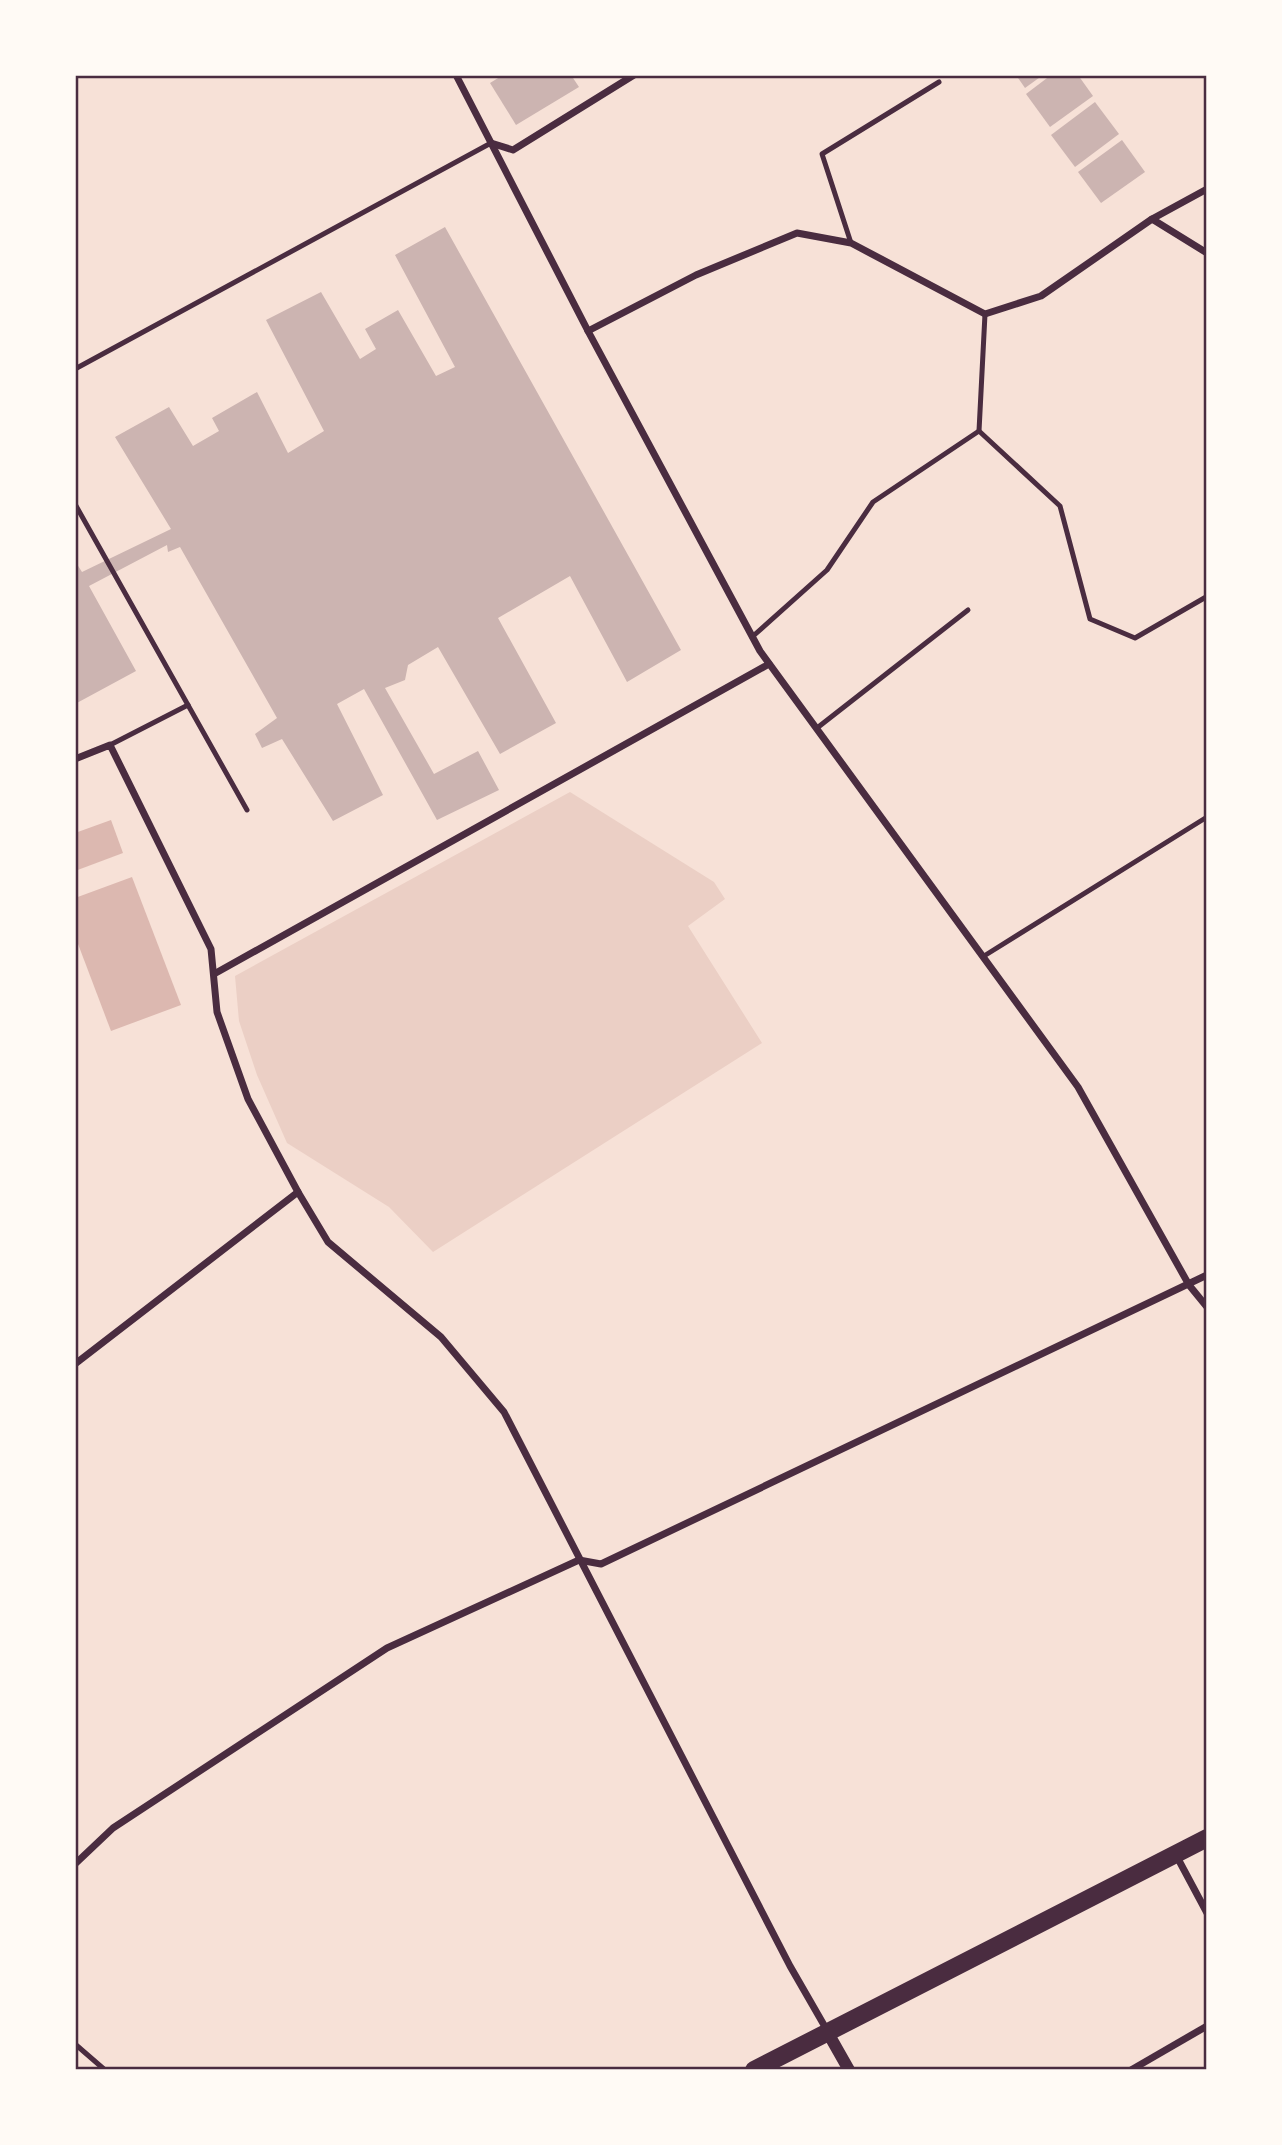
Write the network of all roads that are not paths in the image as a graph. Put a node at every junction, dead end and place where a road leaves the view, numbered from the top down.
1 (456, 75) edge
2 (634, 75) edge
3 (939, 82) dead end
4 (491, 143) junction
5 (1207, 189) edge
6 (1152, 219) junction
7 (851, 243) junction
8 (1207, 253) edge
9 (985, 314) junction
10 (589, 331) junction
11 (75, 369) edge
12 (979, 431) junction
13 (75, 505) edge
14 (1206, 597) edge
15 (968, 610) dead end
16 (752, 637) junction
17 (769, 664) junction
18 (188, 705) junction
19 (817, 728) junction
20 (110, 745) junction
21 (75, 759) edge
22 (247, 810) dead end
23 (1207, 817) edge
24 (984, 956) junction
25 (214, 974) junction
26 (298, 1192) junction
27 (1207, 1275) edge
28 (1189, 1285) junction
29 (1207, 1307) edge
30 (75, 1364) edge
31 (579, 1560) junction
32 (1207, 1838) edge
33 (1175, 1854) junction
34 (75, 1864) edge
35 (1207, 1913) edge
36 (1207, 2026) edge
37 (828, 2032) junction
38 (75, 2044) edge
39 (105, 2070) edge
40 (754, 2070) edge
41 (849, 2070) edge
42 (1131, 2070) edge

1 - 4 street
2 - 4 street
3 - 7 lane
4 - 10 street
4 - 11 lane
5 - 6 street
6 - 8 street
6 - 9 street
7 - 9 street
7 - 10 street
9 - 12 lane
10 - 16 street
12 - 14 lane
12 - 16 lane
13 - 18 lane
15 - 19 lane
16 - 17 street
17 - 19 street
17 - 25 street
18 - 20 lane
18 - 22 lane
19 - 24 street
20 - 21 street
20 - 25 street
23 - 24 lane
24 - 28 street
25 - 26 street
26 - 30 street
26 - 31 street
27 - 28 street
28 - 29 street
28 - 31 street
31 - 34 street
31 - 37 street
32 - 33 main road
33 - 35 street
33 - 37 main road
36 - 42 street
37 - 40 main road
37 - 41 street
38 - 39 lane

